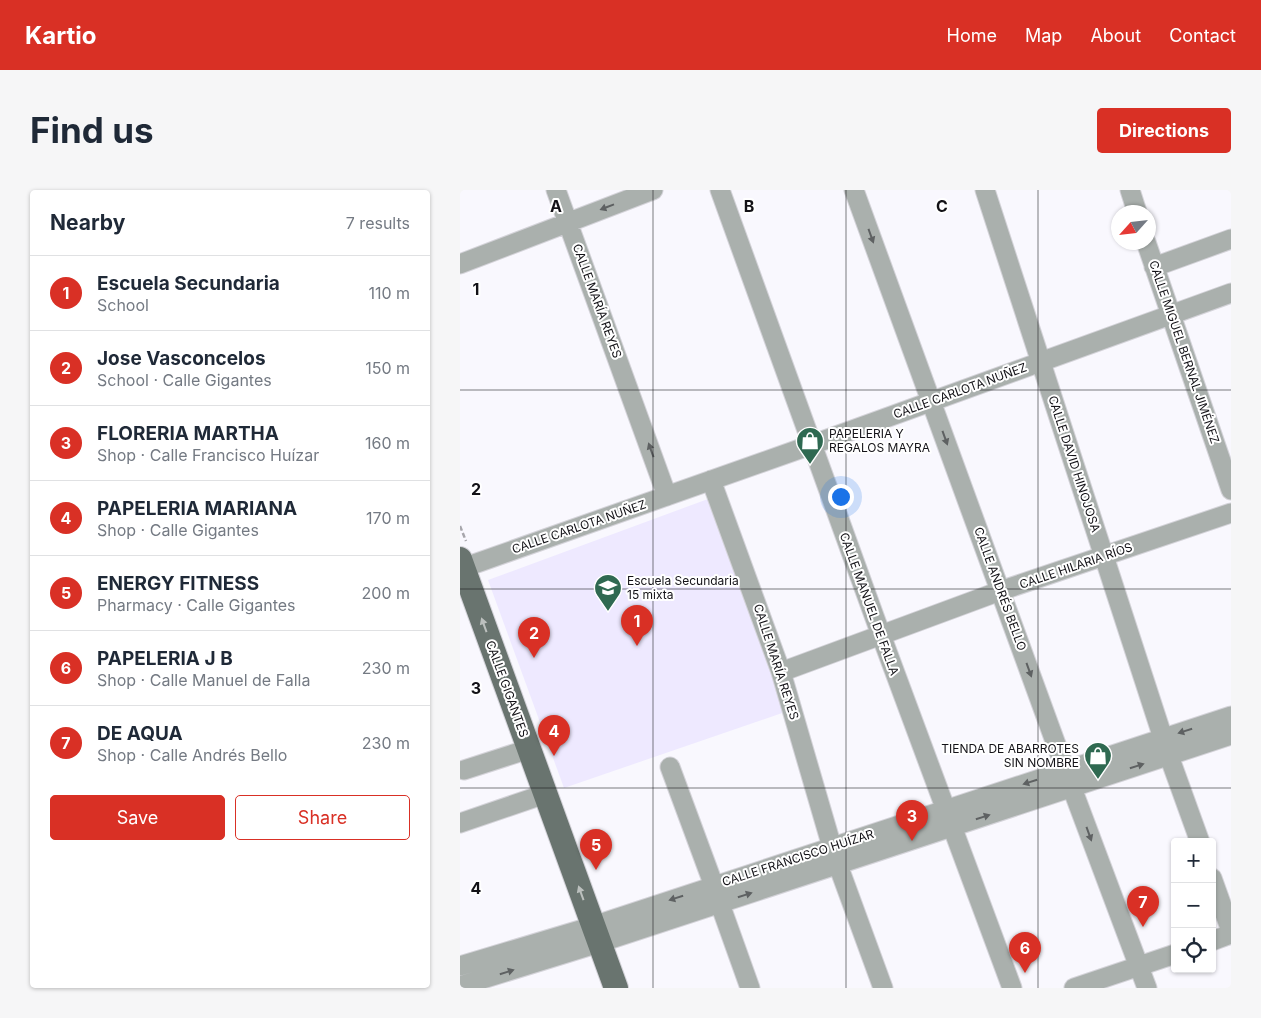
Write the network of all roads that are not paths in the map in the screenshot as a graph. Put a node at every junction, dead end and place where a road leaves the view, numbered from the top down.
1 (556, 190) edge
2 (653, 190) edge
3 (720, 190) edge
4 (854, 190) edge
5 (985, 190) edge
6 (1130, 190) edge
7 (1135, 205) edge
8 (568, 222) junction
9 (1231, 240) edge
10 (1149, 250) edge
11 (460, 264) edge
12 (1154, 267) junction
13 (1231, 293) edge
14 (1170, 316) junction
15 (1041, 362) junction
16 (931, 402) junction
17 (811, 445) junction
18 (712, 480) junction
19 (1231, 490) edge
20 (667, 496) junction
21 (1231, 513) edge
22 (1104, 556) junction
23 (461, 564) edge
24 (1000, 591) junction
25 (881, 635) junction
26 (781, 672) junction
27 (1231, 716) edge
28 (1231, 735) edge
29 (1166, 747) junction
30 (529, 749) junction
31 (670, 767) dead end
32 (464, 770) dead end
33 (1069, 779) junction
34 (545, 794) junction
35 (948, 819) junction
36 (460, 823) edge
37 (1199, 838) edge
38 (832, 847) junction
39 (838, 865) junction
40 (1214, 883) edge
41 (714, 886) junction
42 (720, 904) junction
43 (1231, 933) edge
44 (596, 934) junction
45 (1216, 939) edge
46 (1171, 955) edge
47 (460, 966) edge
48 (1138, 966) junction
49 (460, 986) edge
50 (616, 988) edge
51 (750, 988) edge
52 (882, 988) edge
53 (1012, 988) edge
54 (1074, 988) edge
55 (1147, 988) edge

1 - 8 street, CALLE MARÍA REYES
2 -> 8 street
3 - 17 street, CALLE MANUEL DE FALLA
4 -> 16 street, CALLE ANDRÉS BELLO
5 - 15 street, CALLE DAVID HINOJOSA
6 - 7 street
8 - 11 street
20 -> 8 street, CALLE MARÍA REYES
9 - 12 street
10 - 12 street, CALLE MIGUEL BERNAL JIMÉNEZ
12 - 14 street, CALLE MIGUEL BERNAL JIMÉNEZ
13 - 14 street, CALLE CARLOTA NUÑEZ
14 - 15 street, CALLE CARLOTA NUÑEZ
14 - 19 street, CALLE MIGUEL BERNAL JIMÉNEZ
15 - 16 street, CALLE CARLOTA NUÑEZ
15 - 22 street, CALLE DAVID HINOJOSA
16 - 17 street, CALLE CARLOTA NUÑEZ
16 -> 24 street, CALLE ANDRÉS BELLO
17 - 18 street, CALLE CARLOTA NUÑEZ
17 - 25 street, CALLE MANUEL DE FALLA
18 - 20 street, CALLE CARLOTA NUÑEZ
18 - 26 street, CALLE MARÍA REYES
20 - 23 street, CALLE CARLOTA NUÑEZ
21 - 22 street, CALLE HILARIA RÍOS
22 - 24 street, CALLE HILARIA RÍOS
22 - 29 street, CALLE DAVID HINOJOSA
30 -> 23 main road, CALLE GIGANTES
24 - 25 street, CALLE HILARIA RÍOS
24 -> 33 street, CALLE ANDRÉS BELLO
25 - 26 street, CALLE HILARIA RÍOS
25 - 35 street, CALLE MANUEL DE FALLA
26 - 38 street, CALLE MARÍA REYES
27 -> 29 street, CALLE FRANCISCO HUÍZAR
28 - 29 street, CALLE FRANCISCO HUÍZAR
29 - 33 street, CALLE FRANCISCO HUÍZAR
29 - 37 street, CALLE DAVID HINOJOSA
30 - 32 street
30 - 34 main road, CALLE GIGANTES
31 - 41 street
33 - 35 street, CALLE FRANCISCO HUÍZAR
33 -> 48 street, CALLE ANDRÉS BELLO
34 - 36 street
44 -> 34 main road, CALLE GIGANTES
35 - 38 street, CALLE FRANCISCO HUÍZAR
35 - 39 street, CALLE FRANCISCO HUÍZAR
35 - 53 street, CALLE MANUEL DE FALLA
38 - 41 street, CALLE FRANCISCO HUÍZAR
42 -> 39 street, CALLE FRANCISCO HUÍZAR
39 - 52 street
40 - 43 street
41 -> 44 street, CALLE FRANCISCO HUÍZAR
42 - 44 street, CALLE FRANCISCO HUÍZAR
42 - 51 street
43 - 45 street
44 - 47 street
49 -> 44 street
44 - 50 main road, CALLE GIGANTES
46 - 48 street
48 - 54 street
48 - 55 street, CALLE ANDRÉS BELLO

